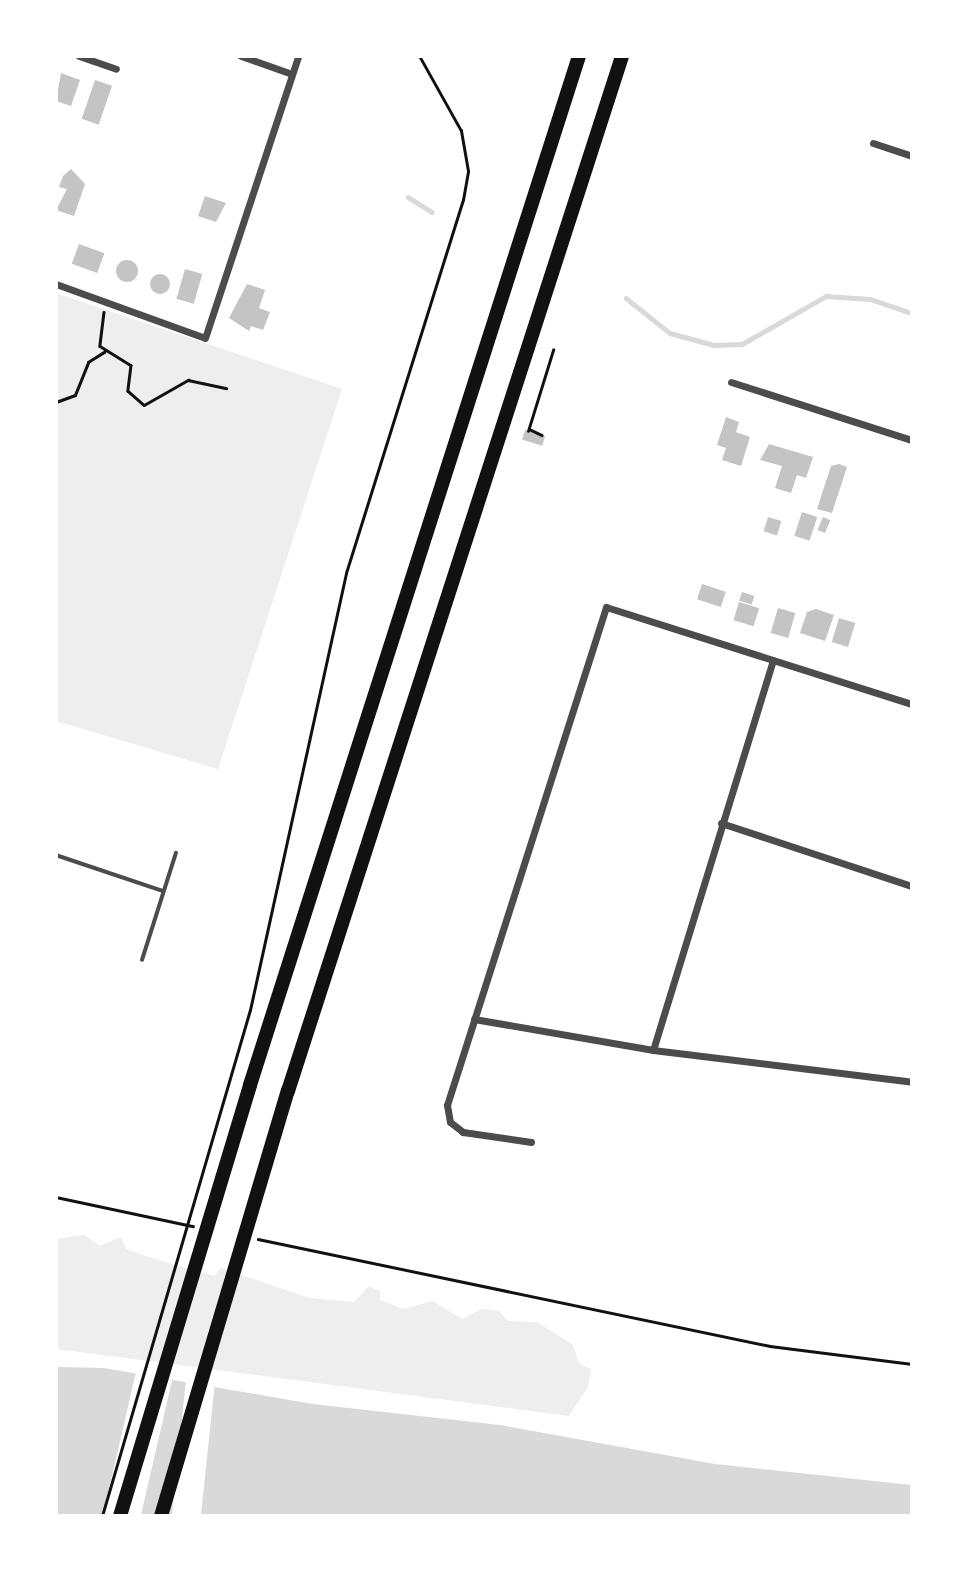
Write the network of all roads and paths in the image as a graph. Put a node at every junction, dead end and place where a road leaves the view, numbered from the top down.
1 (79, 56) edge
2 (241, 56) edge
3 (298, 56) edge
4 (419, 56) edge
5 (579, 56) edge
6 (622, 56) edge
7 (116, 69) dead end
8 (292, 74) junction
9 (873, 143) dead end
10 (912, 156) edge
11 (56, 284) edge
12 (107, 302) junction
13 (553, 350) dead end
14 (104, 352) junction
15 (731, 382) dead end
16 (226, 388) dead end
17 (56, 402) edge
18 (542, 435) dead end
19 (912, 440) edge
20 (773, 660) junction
21 (912, 704) edge
22 (721, 824) junction
23 (176, 853) dead end
24 (56, 855) edge
25 (912, 886) edge
26 (163, 891) junction
27 (142, 960) dead end
28 (474, 1019) junction
29 (653, 1050) junction
30 (912, 1082) edge
31 (531, 1142) dead end
32 (56, 1197) edge
33 (202, 1228) dead end
34 (255, 1238) dead end
35 (912, 1364) edge
36 (102, 1516) edge
37 (120, 1516) edge
38 (161, 1516) edge

1 - 7 street
2 - 8 street
3 - 8 street
4 - 36 path
5 - 37 highway
6 - 38 highway
8 - 12 street
9 - 10 street
11 - 12 street
12 - 14 path
13 - 18 path
14 - 16 path
14 - 17 path
15 - 19 street
20 - 21 street
20 - 22 street
20 - 28 street
22 - 25 street
22 - 29 street
23 - 26 lane
24 - 26 lane
26 - 27 lane
28 - 29 street
28 - 31 street
29 - 30 street
32 - 33 path
34 - 35 path

